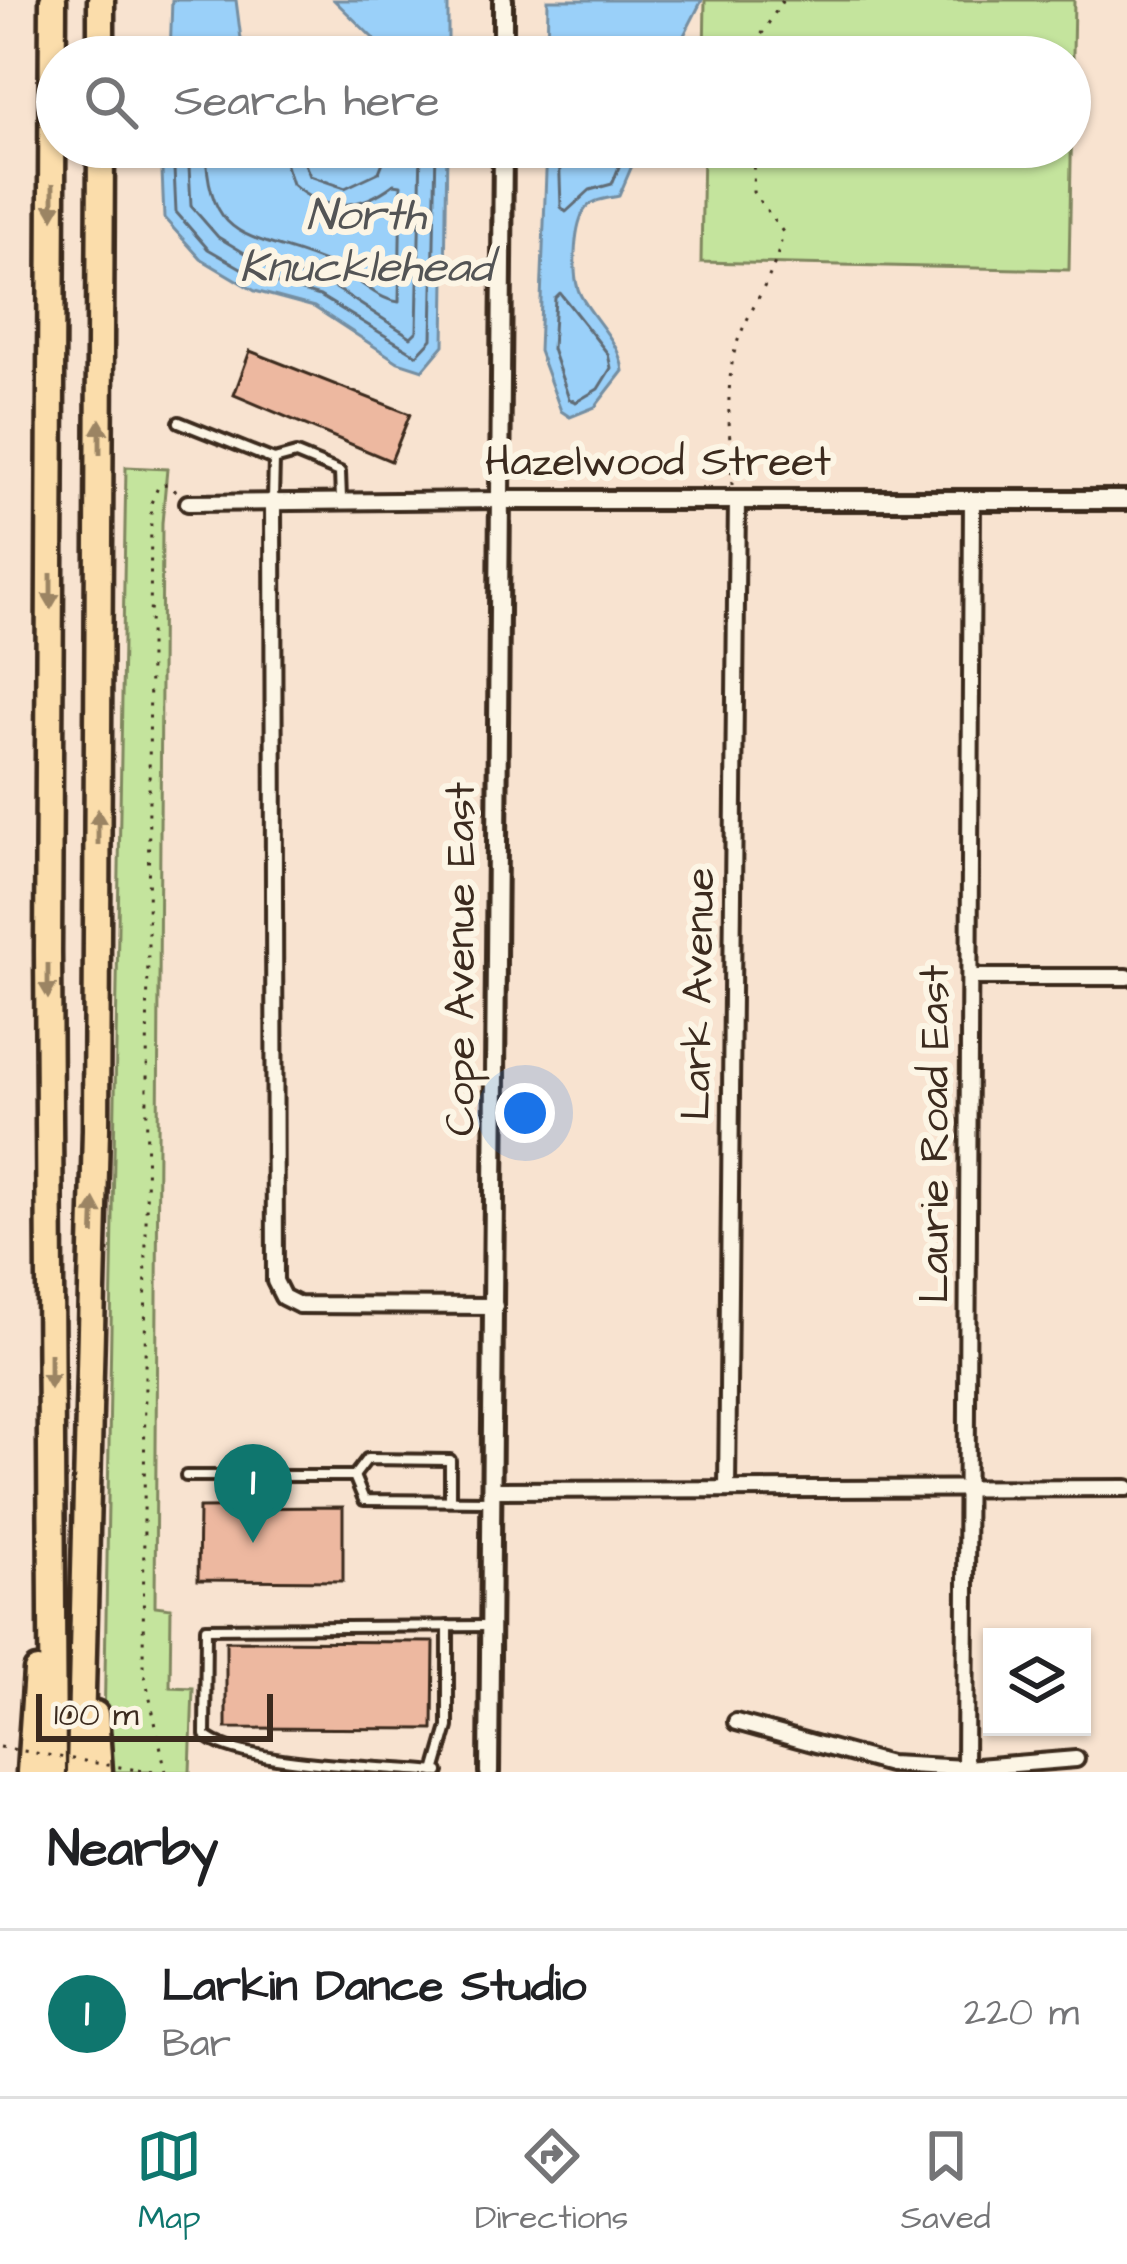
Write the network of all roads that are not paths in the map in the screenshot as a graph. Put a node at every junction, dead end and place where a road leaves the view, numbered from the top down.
1 (53, 0) edge
2 (101, 0) edge
3 (503, 0) edge
4 (53, 36) edge
5 (101, 36) edge
6 (503, 36) edge
7 (53, 168) edge
8 (101, 168) edge
9 (503, 168) edge
10 (179, 422) dead end
11 (274, 460) junction
12 (734, 493) junction
13 (273, 500) junction
14 (341, 500) junction
15 (501, 500) junction
16 (972, 500) junction
17 (1127, 500) edge
18 (188, 502) road end
19 (970, 977) junction
20 (1127, 977) edge
21 (495, 1306) junction
22 (87, 1460) junction
23 (186, 1476) dead end
24 (354, 1476) junction
25 (1127, 1488) edge
26 (967, 1489) junction
27 (727, 1490) junction
28 (494, 1496) junction
29 (449, 1500) junction
30 (50, 1556) junction
31 (448, 1626) junction
32 (491, 1626) junction
33 (736, 1722) dead end
34 (1076, 1759) dead end
35 (965, 1768) junction
36 (30, 1772) edge
37 (52, 1772) edge
38 (80, 1772) edge
39 (99, 1772) edge
40 (437, 1772) edge
41 (489, 1772) edge

1 -> 4 highway
2 - 5 highway
3 - 6 street
7 -> 30 highway
22 -> 8 highway
9 - 15 street, Cope Avenue East
10 - 11 lane
11 - 13 lane
11 - 14 lane
12 - 15 street, Hazelwood Street
12 - 16 street, Hazelwood Street
12 - 27 street, Lark Avenue
13 - 14 street, Hazelwood Street
13 - 18 street, Hazelwood Street
13 - 21 street
14 - 15 street, Hazelwood Street
15 - 21 street, Cope Avenue East
16 - 17 street, Hazelwood Street
16 - 19 street, Laurie Road East
19 - 20 street
19 - 26 street, Laurie Road East
21 - 28 street, Cope Avenue East
22 - 38 highway
22 - 39 highway
23 - 24 lane
24 - 29 lane
24 - 29 lane
25 - 26 street
26 - 27 street
26 - 35 street, Laurie Road East
27 - 28 street
28 - 29 lane
28 - 32 street, Cope Avenue East
30 - 36 highway
30 - 37 highway
31 - 32 lane
31 - 40 lane
31 - 40 lane
32 - 41 street, Cope Avenue East
33 - 35 street
34 - 35 street

